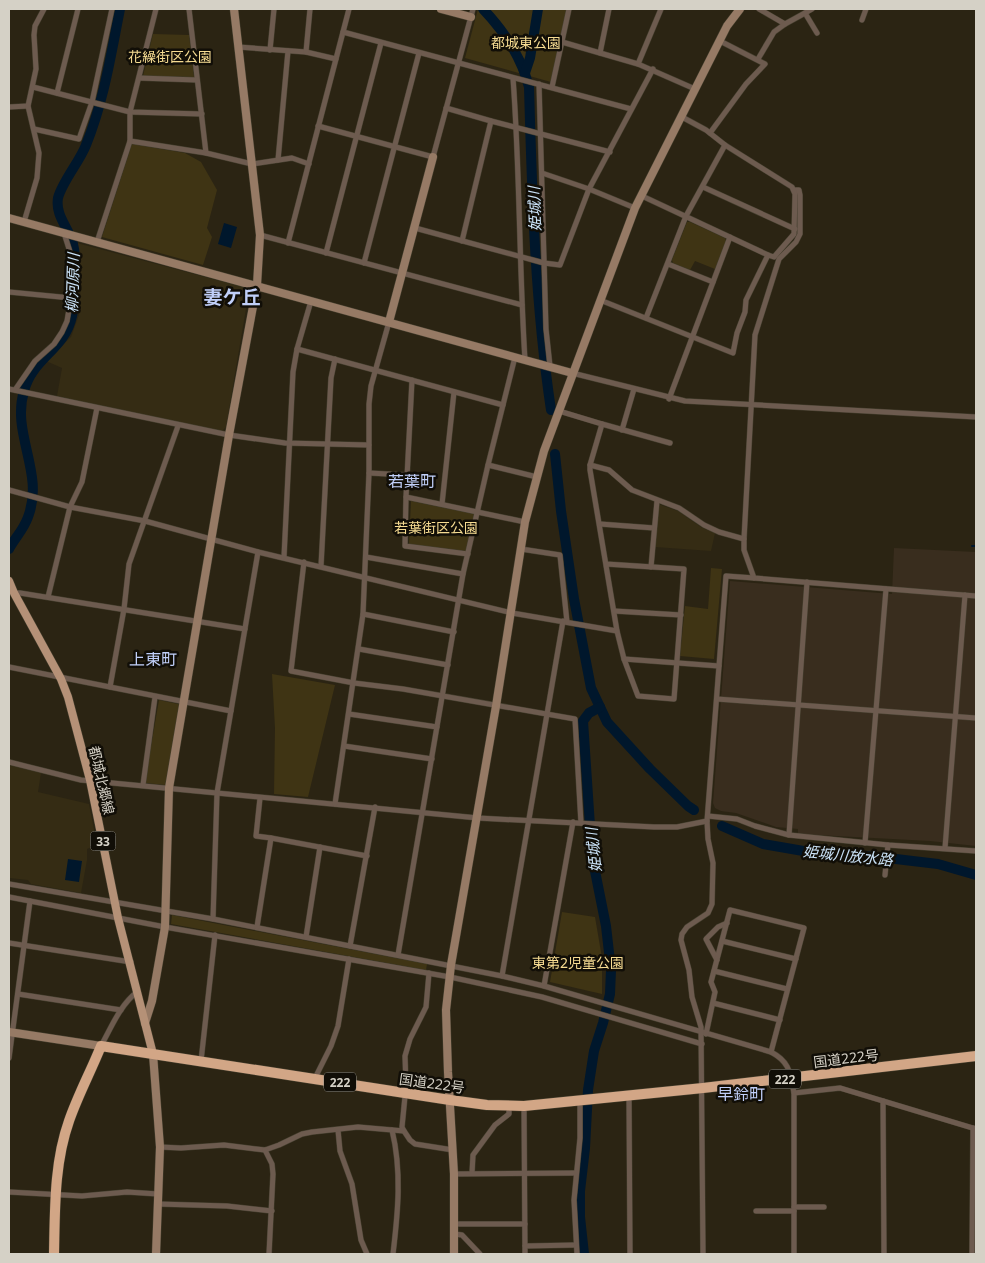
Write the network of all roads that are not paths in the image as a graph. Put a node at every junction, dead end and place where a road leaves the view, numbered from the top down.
1 (44, 9) edge
2 (78, 9) edge
3 (112, 9) edge
4 (156, 9) edge
5 (188, 9) edge
6 (234, 9) edge
7 (274, 9) edge
8 (310, 9) edge
9 (349, 9) edge
10 (441, 9) edge
11 (569, 9) edge
12 (609, 9) edge
13 (661, 9) edge
14 (740, 9) edge
15 (759, 9) edge
16 (812, 9) edge
17 (866, 9) edge
18 (472, 13) edge
19 (805, 13) junction
20 (862, 20) dead end
21 (785, 24) junction
22 (343, 32) junction
23 (817, 33) dead end
24 (720, 41) junction
25 (562, 42) junction
26 (381, 43) junction
27 (238, 47) junction
28 (270, 50) junction
29 (288, 51) junction
30 (306, 52) junction
31 (419, 53) junction
32 (600, 53) junction
33 (336, 60) junction
34 (758, 60) junction
35 (458, 62) junction
36 (638, 64) junction
37 (652, 69) junction
38 (139, 78) junction
39 (516, 78) junction
40 (197, 80) junction
41 (538, 84) junction
42 (33, 87) junction
43 (552, 87) junction
44 (695, 89) junction
45 (57, 93) junction
46 (93, 102) junction
47 (28, 106) junction
48 (9, 107) edge
49 (446, 108) junction
50 (631, 109) junction
51 (130, 112) junction
52 (202, 114) junction
53 (682, 117) junction
54 (491, 121) junction
55 (318, 126) junction
56 (517, 128) junction
57 (34, 129) junction
58 (710, 133) junction
59 (541, 134) junction
60 (357, 136) junction
61 (130, 141) junction
62 (725, 145) junction
63 (394, 146) junction
64 (610, 152) junction
65 (206, 153) junction
66 (433, 157) junction
67 (278, 160) junction
68 (252, 164) junction
69 (309, 164) junction
70 (542, 173) junction
71 (703, 187) junction
72 (590, 189) junction
73 (794, 190) junction
74 (642, 196) junction
75 (636, 208) junction
76 (686, 216) junction
77 (9, 218) edge
78 (24, 222) junction
79 (414, 228) junction
80 (795, 229) junction
81 (64, 233) junction
82 (260, 235) junction
83 (730, 238) junction
84 (462, 241) junction
85 (97, 242) junction
86 (288, 243) junction
87 (326, 253) junction
88 (768, 255) junction
89 (521, 256) junction
90 (364, 263) junction
91 (544, 263) junction
92 (668, 264) junction
93 (402, 274) junction
94 (713, 282) junction
95 (257, 285) junction
96 (9, 292) edge
97 (71, 298) junction
98 (600, 300) junction
99 (310, 301) junction
100 (522, 305) junction
101 (646, 318) junction
102 (389, 322) junction
103 (692, 337) junction
104 (297, 349) junction
105 (515, 356) junction
106 (335, 359) junction
107 (526, 360) junction
108 (548, 365) junction
109 (375, 370) junction
110 (572, 373) junction
111 (412, 380) junction
112 (634, 389) junction
113 (14, 390) edge
114 (454, 392) junction
115 (669, 398) junction
116 (503, 405) junction
117 (751, 406) junction
118 (97, 408) junction
119 (559, 411) junction
120 (976, 417) edge
121 (602, 424) junction
122 (178, 426) junction
123 (622, 430) junction
124 (229, 436) junction
125 (289, 443) junction
126 (327, 443) junction
127 (670, 444) dead end
128 (369, 445) junction
129 (590, 464) junction
130 (488, 465) junction
131 (369, 473) junction
132 (408, 475) junction
133 (537, 477) junction
134 (9, 490) edge
135 (406, 496) junction
136 (657, 501) junction
137 (442, 504) junction
138 (70, 507) junction
139 (478, 512) junction
140 (146, 521) junction
141 (526, 522) junction
142 (600, 524) junction
143 (654, 528) junction
144 (744, 538) junction
145 (212, 540) junction
146 (521, 548) junction
147 (258, 552) junction
148 (468, 554) junction
149 (284, 557) junction
150 (366, 557) junction
151 (304, 562) junction
152 (606, 564) junction
153 (321, 566) junction
154 (652, 567) junction
155 (464, 574) junction
156 (365, 578) junction
157 (754, 578) junction
158 (9, 580) edge
159 (807, 582) junction
160 (886, 589) junction
161 (14, 593) junction
162 (965, 595) junction
163 (976, 596) edge
164 (48, 597) junction
165 (459, 599) junction
166 (124, 609) junction
167 (614, 611) junction
168 (512, 613) junction
169 (363, 614) junction
170 (682, 615) junction
171 (198, 622) junction
172 (565, 622) junction
173 (246, 629) junction
174 (617, 631) junction
175 (454, 632) junction
176 (359, 650) junction
177 (624, 659) junction
178 (677, 662) junction
179 (448, 665) junction
180 (719, 666) junction
181 (9, 667) edge
182 (62, 679) junction
183 (354, 683) junction
184 (110, 687) junction
185 (443, 696) junction
186 (155, 697) junction
187 (717, 698) junction
188 (184, 703) junction
189 (797, 704) junction
190 (496, 706) junction
191 (876, 710) junction
192 (231, 711) junction
193 (349, 714) junction
194 (547, 715) junction
195 (955, 716) junction
196 (976, 718) edge
197 (437, 727) junction
198 (344, 746) junction
199 (432, 759) junction
200 (9, 762) edge
201 (90, 780) junction
202 (143, 785) junction
203 (170, 788) junction
204 (217, 793) junction
205 (260, 798) junction
206 (335, 804) junction
207 (375, 807) junction
208 (423, 813) junction
209 (478, 818) junction
210 (707, 819) junction
211 (529, 820) junction
212 (573, 822) junction
213 (584, 823) junction
214 (789, 835) junction
215 (271, 838) junction
216 (865, 843) junction
217 (888, 845) junction
218 (320, 848) junction
219 (945, 848) junction
220 (976, 851) edge
221 (367, 856) junction
222 (885, 875) dead end
223 (9, 884) edge
224 (9, 897) edge
225 (30, 902) junction
226 (116, 902) junction
227 (166, 911) junction
228 (118, 918) junction
229 (213, 919) junction
230 (727, 923) junction
231 (165, 927) junction
232 (257, 927) junction
233 (215, 935) junction
234 (306, 937) junction
235 (722, 940) junction
236 (9, 943) edge
237 (24, 946) junction
238 (350, 946) junction
239 (398, 955) junction
240 (349, 959) junction
241 (796, 959) junction
242 (717, 960) junction
243 (131, 962) junction
244 (451, 966) junction
245 (714, 971) junction
246 (429, 973) junction
247 (502, 976) junction
248 (450, 977) junction
249 (544, 986) junction
250 (787, 989) junction
251 (137, 992) junction
252 (18, 994) junction
253 (713, 1003) junction
254 (121, 1010) junction
255 (780, 1020) junction
256 (146, 1023) junction
257 (11, 1032) edge
258 (704, 1033) junction
259 (702, 1044) junction
260 (101, 1046) junction
261 (771, 1052) junction
262 (153, 1054) junction
263 (976, 1056) edge
264 (9, 1058) edge
265 (201, 1061) junction
266 (315, 1078) junction
267 (791, 1078) junction
268 (703, 1088) junction
269 (406, 1093) junction
270 (794, 1093) junction
271 (629, 1095) junction
272 (450, 1100) junction
273 (580, 1100) junction
274 (883, 1101) junction
275 (509, 1106) junction
276 (524, 1106) junction
277 (975, 1128) edge
278 (338, 1130) junction
279 (392, 1130) junction
280 (404, 1131) junction
281 (160, 1147) junction
282 (265, 1150) junction
283 (453, 1150) junction
284 (472, 1173) junction
285 (525, 1173) junction
286 (576, 1173) junction
287 (454, 1174) junction
288 (9, 1192) edge
289 (158, 1194) junction
290 (56, 1196) junction
291 (158, 1204) junction
292 (824, 1207) dead end
293 (794, 1209) junction
294 (272, 1211) junction
295 (756, 1212) dead end
296 (455, 1224) junction
297 (525, 1224) junction
298 (455, 1234) junction
299 (576, 1245) junction
300 (525, 1246) junction
301 (54, 1254) edge
302 (156, 1254) edge
303 (269, 1254) edge
304 (367, 1254) edge
305 (393, 1254) edge
306 (454, 1254) edge
307 (480, 1254) edge
308 (525, 1254) edge
309 (577, 1254) edge
310 (630, 1254) edge
311 (703, 1254) edge
312 (794, 1254) edge
313 (884, 1254) edge
314 (972, 1254) edge

1 - 42 street
2 - 45 street
3 - 46 street
4 - 38 street
5 - 40 street
6 - 27 street
7 - 28 street
8 - 30 street
9 - 22 street
10 - 18 street
11 - 25 street
12 - 32 street
13 - 36 street
14 - 24 street
15 - 21 street
16 - 19 street
17 - 20 street
18 - 35 street
19 - 21 street
19 - 23 street
21 - 34 street
22 - 26 street
22 - 33 street
24 - 34 street
24 - 44 street
25 - 32 street
25 - 43 street
26 - 31 street
26 - 60 street
27 - 28 street
27 - 68 street
28 - 29 street
29 - 30 street
29 - 67 street
30 - 33 street
31 - 35 street
31 - 63 street
32 - 36 street
33 - 55 street
34 - 58 street
35 - 39 street
35 - 49 street
36 - 37 street
37 - 44 street
37 - 50 street
38 - 40 street
38 - 51 street
39 - 41 street
39 - 56 street
40 - 52 street
41 - 43 street
41 - 59 street
42 - 45 street
42 - 47 street
43 - 50 street
44 - 53 street
45 - 46 street
46 - 51 street
46 - 57 street
47 - 48 street
47 - 57 street
49 - 54 street
49 - 66 street
50 - 64 street
51 - 52 street
51 - 61 street
52 - 65 street
53 - 58 street
53 - 74 street
54 - 56 street
54 - 84 street
55 - 60 street
55 - 69 street
56 - 59 street
56 - 89 street
57 - 78 street
58 - 62 street
59 - 64 street
59 - 70 street
60 - 63 street
60 - 87 street
61 - 65 street
61 - 85 street
62 - 71 street
62 - 73 street
63 - 66 street
63 - 90 street
64 - 72 street
65 - 68 street
66 - 79 street
67 - 68 street
67 - 69 street
68 - 82 street
69 - 86 street
70 - 72 street
70 - 91 street
71 - 76 street
71 - 80 street
72 - 75 street
72 - 91 street
73 - 80 street
73 - 117 street
74 - 75 street
74 - 76 street
75 - 98 street
76 - 83 street
76 - 92 street
77 - 78 street
78 - 81 street
79 - 84 street
79 - 93 street
80 - 88 street
81 - 85 street
81 - 97 street
82 - 86 street
82 - 95 street
83 - 88 street
83 - 94 street
84 - 89 street
85 - 95 street
86 - 87 street
87 - 90 street
88 - 103 street
89 - 91 street
89 - 100 street
90 - 93 street
91 - 108 street
92 - 94 street
92 - 101 street
93 - 100 street
93 - 102 street
94 - 103 street
95 - 99 street
95 - 124 street
96 - 97 street
97 - 113 street
98 - 101 street
98 - 110 street
99 - 102 street
99 - 104 street
100 - 107 street
101 - 103 street
102 - 105 street
102 - 109 street
103 - 115 street
104 - 106 street
104 - 125 street
105 - 107 street
105 - 116 street
106 - 109 street
106 - 126 street
107 - 108 street
108 - 110 street
109 - 111 street
109 - 128 street
110 - 112 street
110 - 119 street
111 - 114 street
111 - 132 street
112 - 115 street
112 - 123 street
113 - 118 street
114 - 116 street
114 - 137 street
115 - 117 street
116 - 130 street
117 - 120 street
117 - 144 street
118 - 122 street
118 - 138 street
119 - 121 street
119 - 133 street
121 - 123 street
121 - 129 street
122 - 124 street
122 - 140 street
123 - 127 street
124 - 125 street
124 - 145 street
125 - 126 street
125 - 149 street
126 - 128 street
126 - 153 street
128 - 131 street
129 - 136 street
129 - 142 street
130 - 133 street
130 - 139 street
131 - 132 street
131 - 150 street
132 - 135 street
133 - 141 street
134 - 138 street
135 - 137 street
135 - 148 street
136 - 143 street
136 - 144 street
137 - 139 street
138 - 140 street
138 - 164 street
139 - 141 street
139 - 148 street
140 - 145 street
140 - 166 street
141 - 146 street
142 - 143 street
142 - 152 street
143 - 154 street
144 - 157 street
145 - 147 street
145 - 171 street
146 - 168 street
146 - 172 street
147 - 149 street
147 - 173 street
148 - 155 street
149 - 151 street
150 - 155 street
150 - 156 street
151 - 153 street
151 - 183 street
152 - 154 street
152 - 167 street
153 - 156 street
154 - 170 street
155 - 165 street
156 - 165 street
156 - 169 street
157 - 159 street
157 - 180 street
158 - 161 main road, 都城北郷線 / 33
159 - 160 street
159 - 189 street
160 - 162 street
160 - 191 street
161 - 164 street
161 - 182 main road, 都城北郷線 / 33
162 - 163 street
162 - 195 street
164 - 166 street
165 - 168 street
165 - 175 street
166 - 171 street
166 - 184 street
167 - 170 street
167 - 174 street
168 - 172 street
168 - 190 street
169 - 175 street
169 - 176 street
170 - 178 street
171 - 173 street
171 - 188 street
172 - 174 street
172 - 194 street
173 - 192 street
174 - 177 street
175 - 179 street
176 - 179 street
176 - 183 street
177 - 178 street
177 - 178 street
178 - 180 street
179 - 185 street
180 - 187 street
181 - 182 street
182 - 184 street
182 - 201 main road, 都城北郷線 / 33
183 - 185 street
183 - 193 street
184 - 186 street
185 - 190 street
185 - 197 street
186 - 188 street
186 - 202 street
187 - 189 street
187 - 210 street
188 - 192 street
188 - 203 street
189 - 191 street
189 - 214 street
190 - 194 street
190 - 209 street
191 - 195 street
191 - 216 street
192 - 204 street
193 - 197 street
193 - 198 street
194 - 211 street
194 - 213 street
195 - 196 street
195 - 219 street
197 - 199 street
198 - 199 street
198 - 206 street
199 - 208 street
200 - 201 street
201 - 202 street
201 - 226 main road, 都城北郷線 / 33
202 - 203 street
203 - 204 street
203 - 227 street
204 - 205 street
204 - 229 street
205 - 206 street
205 - 215 street
206 - 207 street
207 - 208 street
207 - 221 street
208 - 209 street
208 - 239 street
209 - 211 street
209 - 244 street
210 - 213 street
210 - 214 street
210 - 258 street
211 - 212 street
211 - 247 street
212 - 213 street
212 - 249 street
214 - 216 street
215 - 218 street
215 - 232 street
216 - 217 street
217 - 219 street
217 - 222 street
218 - 221 street
218 - 234 street
219 - 220 street
221 - 238 street
223 - 226 street
224 - 225 street
225 - 228 street
225 - 237 street
226 - 227 street
226 - 228 main road, 都城北郷線 / 33
227 - 229 street
227 - 231 street
228 - 231 street
228 - 243 main road, 都城北郷線 / 33
229 - 232 street
230 - 235 street
230 - 241 street
230 - 242 street
231 - 233 street
231 - 256 street
232 - 234 street
233 - 240 street
233 - 265 street
234 - 238 street
235 - 241 street
235 - 242 street
236 - 237 street
237 - 243 street
237 - 252 street
238 - 239 street
239 - 244 street
240 - 246 street
240 - 266 street
241 - 250 street
242 - 245 street
243 - 251 main road, 都城北郷線 / 33
244 - 247 street
244 - 248 street
245 - 250 street
245 - 253 street
246 - 248 street
246 - 269 street
247 - 249 street
248 - 259 street
248 - 272 street
249 - 258 street
250 - 255 street
251 - 254 street
251 - 256 main road, 都城北郷線 / 33
252 - 254 street
252 - 257 street
253 - 255 street
253 - 258 street
254 - 260 street
255 - 261 street
256 - 262 main road, 都城北郷線 / 33
257 - 260 street
257 - 264 street
258 - 259 street
258 - 261 street
259 - 268 street
260 - 262 highway, 国道222号 / 222
260 - 290 highway
261 - 267 street
262 - 265 highway, 国道222号 / 222
262 - 281 street
263 - 267 highway, 国道222号 / 222
265 - 266 highway, 国道222号 / 222
266 - 269 highway, 国道222号 / 222
267 - 268 highway, 国道222号 / 222
267 - 270 street
268 - 271 highway, 国道222号 / 222
268 - 311 street
269 - 272 highway, 国道222号 / 222
269 - 280 street
270 - 274 street
270 - 293 street
271 - 273 highway, 国道222号 / 222
271 - 310 street
272 - 275 highway, 国道222号 / 222
272 - 283 street
273 - 276 highway, 国道222号 / 222
273 - 286 street
274 - 277 street
274 - 313 street
275 - 276 highway, 国道222号 / 222
275 - 284 street
276 - 285 street
277 - 314 street
278 - 279 street
278 - 282 street
278 - 304 street
279 - 280 street
279 - 305 street
280 - 283 street
281 - 282 street
281 - 289 street
282 - 294 street
283 - 287 street
284 - 285 street
284 - 287 street
285 - 286 street
285 - 297 street
286 - 299 street
287 - 296 street
288 - 290 street
289 - 290 street
289 - 291 street
290 - 301 highway
291 - 294 street
291 - 302 street
292 - 293 street
293 - 295 street
293 - 312 street
294 - 303 street
296 - 297 street
296 - 298 street
297 - 300 street
298 - 306 street
298 - 307 street
299 - 300 street
299 - 309 street
300 - 308 street

